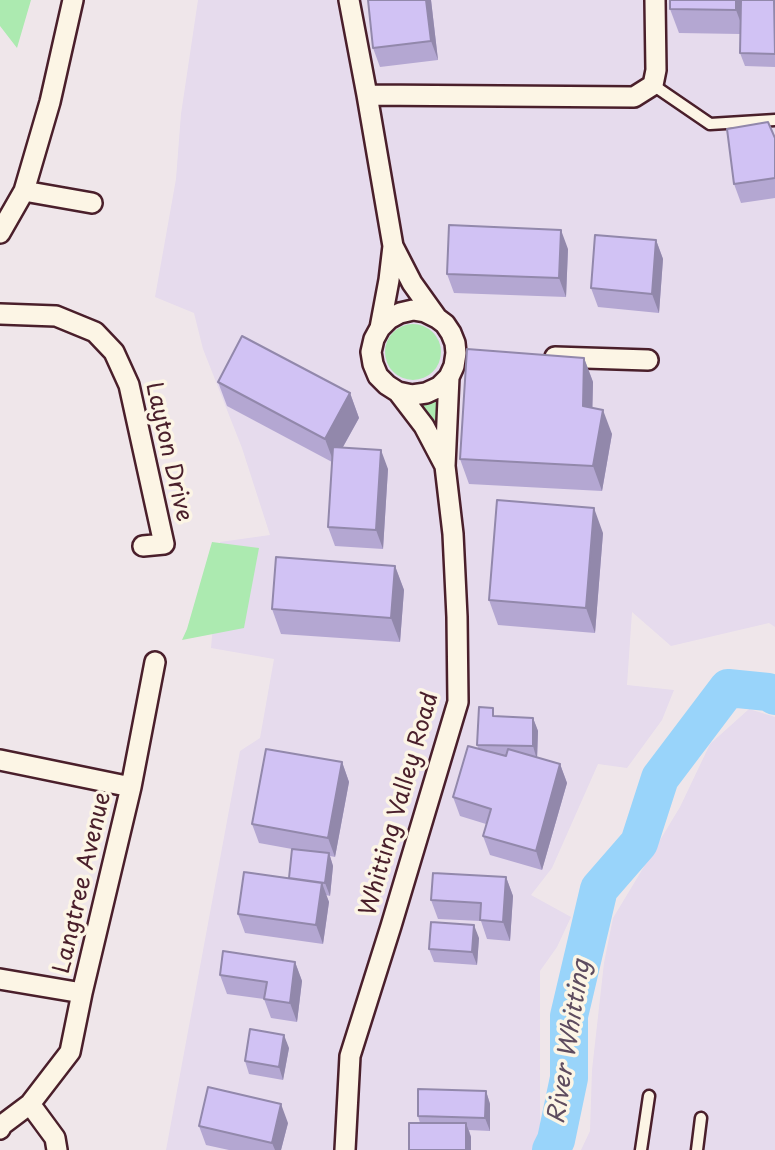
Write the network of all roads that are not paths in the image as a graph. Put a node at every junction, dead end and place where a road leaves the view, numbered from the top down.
1 (73, 0) edge
2 (349, 0) edge
3 (655, 0) edge
4 (653, 85) junction
5 (367, 94) junction
6 (775, 120) edge
7 (24, 191) junction
8 (92, 203) dead end
9 (0, 233) edge
10 (393, 246) junction
11 (0, 314) edge
12 (437, 318) junction
13 (380, 328) junction
14 (538, 356) edge
15 (648, 360) dead end
16 (449, 377) junction
17 (398, 392) junction
18 (445, 466) junction
19 (143, 546) dead end
20 (155, 662) dead end
21 (0, 760) edge
22 (131, 787) junction
23 (0, 979) edge
24 (82, 993) junction
25 (649, 1096) dead end
26 (30, 1104) junction
27 (701, 1118) dead end
28 (0, 1129) edge
29 (57, 1150) edge
30 (345, 1150) edge
31 (641, 1150) edge
32 (697, 1150) edge

1 - 7 street
2 - 5 street, Whitting Valley Road
3 - 4 street
4 - 5 street
4 - 6 lane
5 - 10 street, Whitting Valley Road
7 - 8 street
7 - 9 street
10 - 12 street, Whitting Valley Road
10 - 13 street, Whitting Valley Road
11 - 19 street, Layton Drive
12 - 13 street
12 - 16 street, Whitting Valley Road
13 - 17 street, Whitting Valley Road
14 - 15 street
16 - 17 street
16 - 18 street, Whitting Valley Road
17 - 18 street, Whitting Valley Road
18 - 30 street, Whitting Valley Road
20 - 22 street, Langtree Avenue
21 - 22 street
22 - 24 street, Langtree Avenue
23 - 24 street
24 - 26 street, Langtree Avenue
25 - 31 lane
26 - 28 street, Langtree Avenue
26 - 29 street
27 - 32 lane

